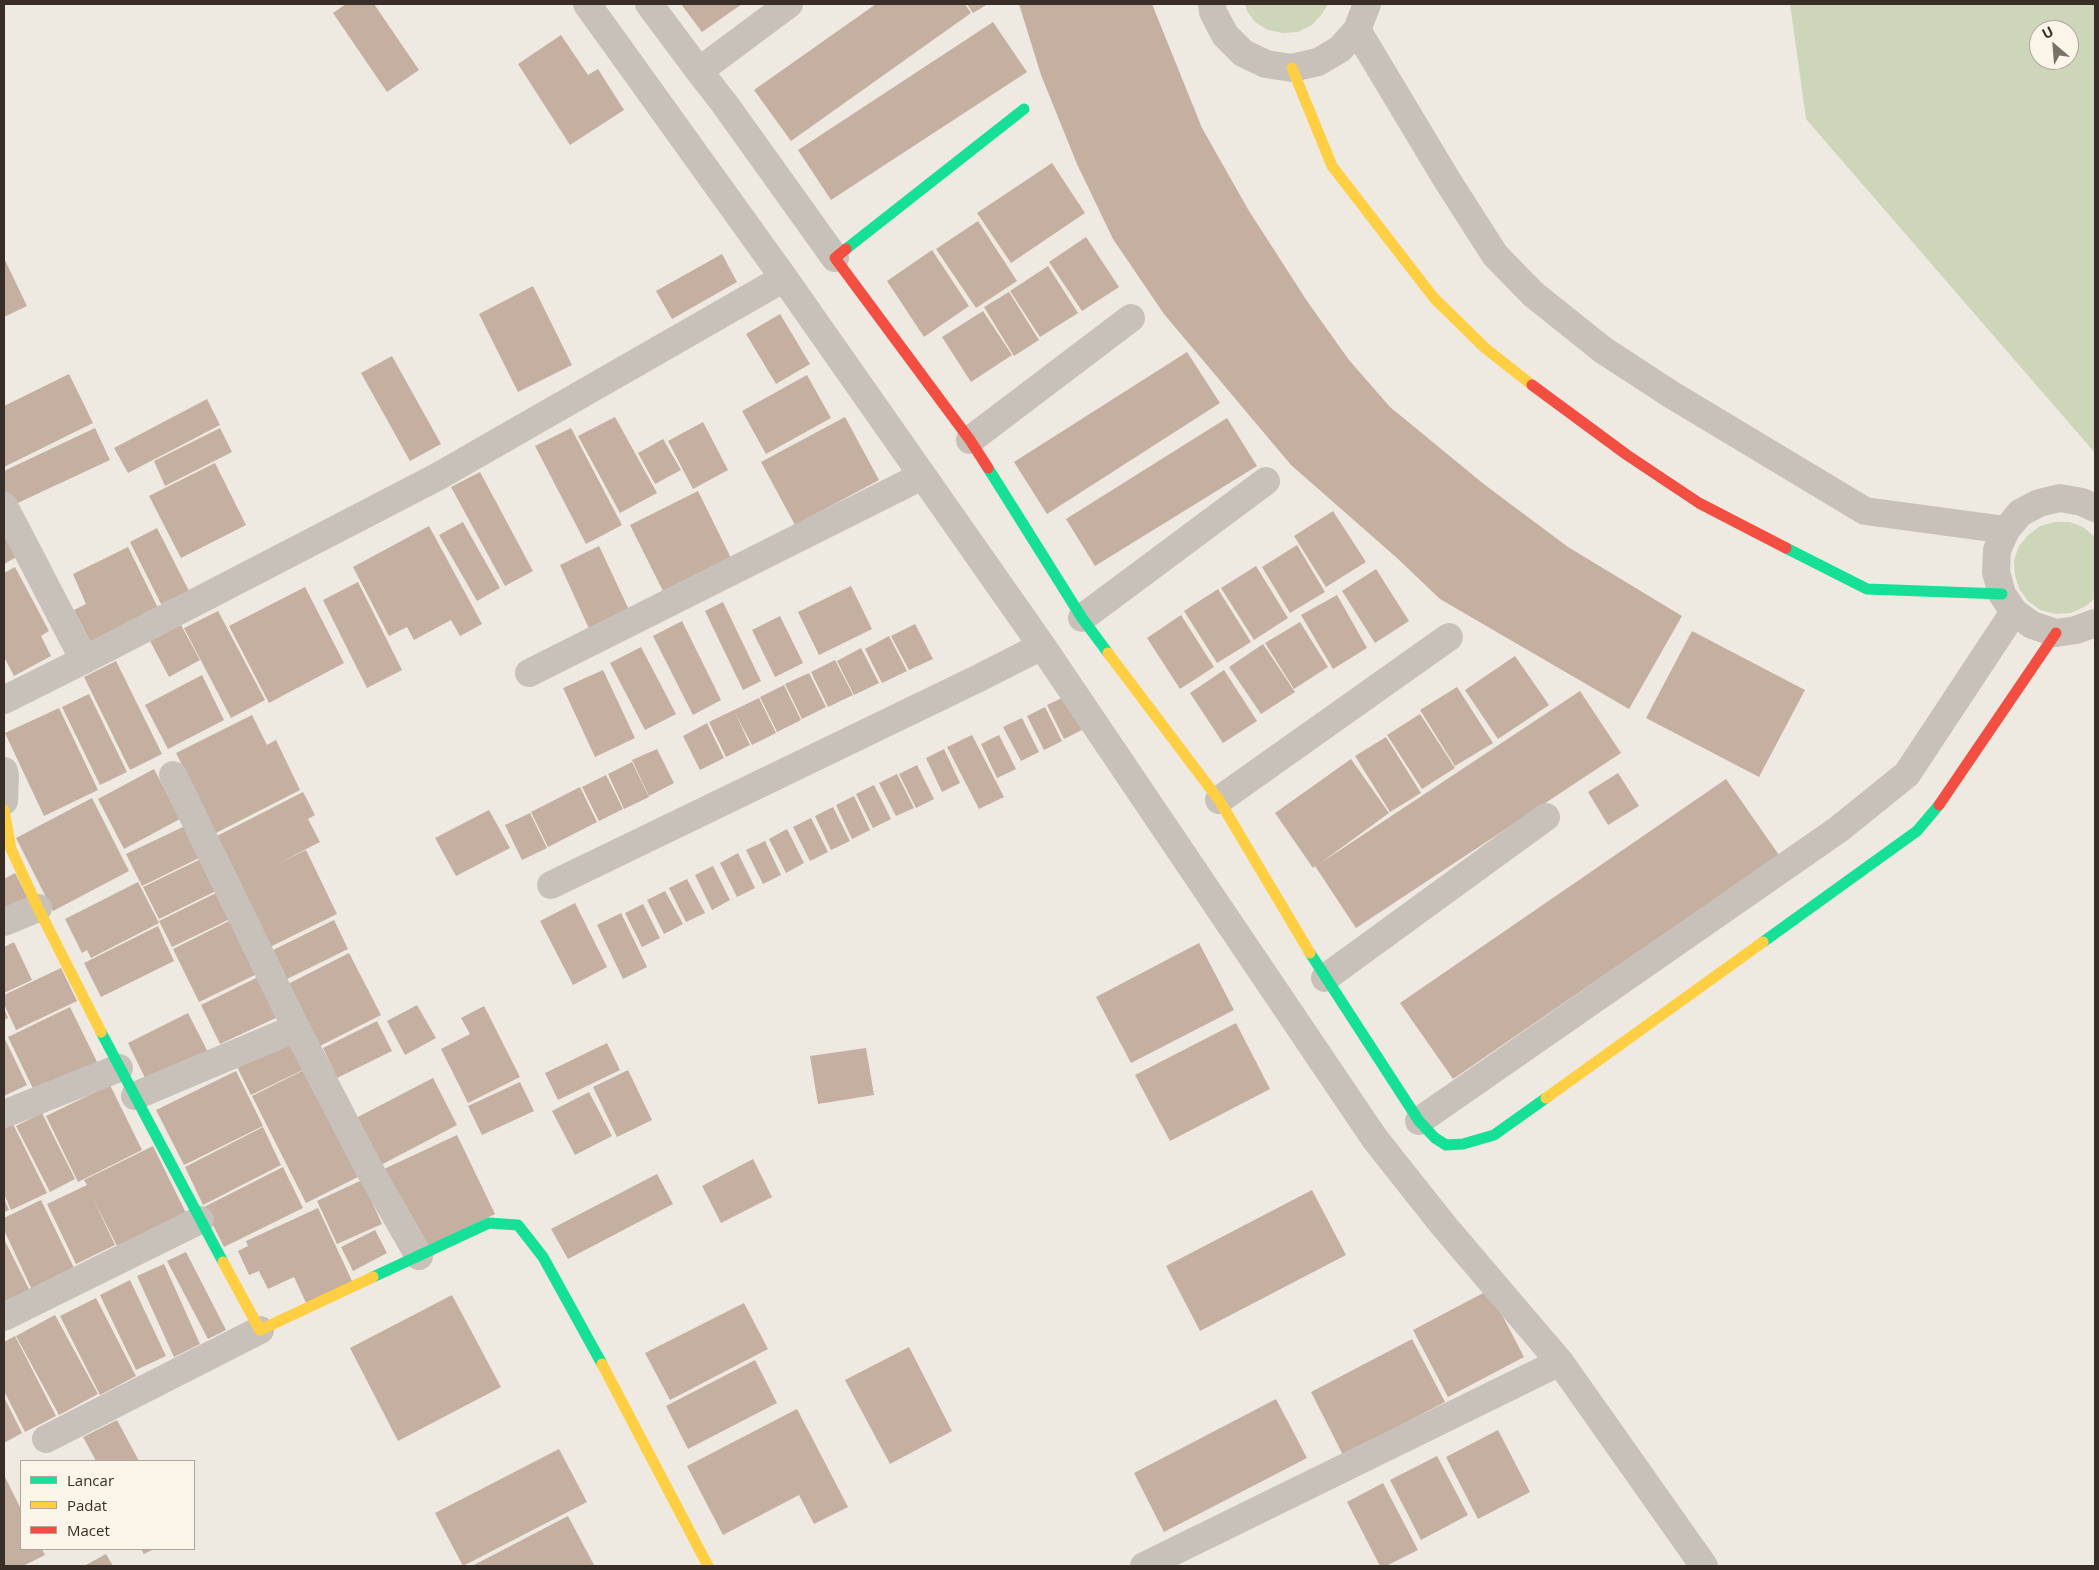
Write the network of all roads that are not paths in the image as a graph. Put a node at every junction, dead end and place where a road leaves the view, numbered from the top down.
1 (587, 4) edge
2 (648, 4) edge
3 (789, 4) edge
4 (1212, 4) edge
5 (1367, 4) edge
6 (1356, 30) junction
7 (1292, 68) junction
8 (699, 71) junction
9 (1024, 110) dead end
10 (835, 258) junction
11 (784, 278) junction
12 (1131, 318) dead end
13 (970, 440) junction
14 (922, 476) junction
15 (1266, 482) dead end
16 (4, 506) edge
17 (2095, 508) edge
18 (2006, 530) junction
19 (2008, 603) junction
20 (1082, 618) junction
21 (2093, 628) edge
22 (2056, 633) junction
23 (1448, 637) dead end
24 (1042, 646) junction
25 (84, 660) junction
26 (529, 673) dead end
27 (4, 700) edge
28 (4, 771) edge
29 (173, 775) dead end
30 (1219, 800) junction
31 (4, 801) edge
32 (4, 810) edge
33 (1546, 817) dead end
34 (551, 885) dead end
35 (38, 908) junction
36 (4, 922) edge
37 (1325, 978) junction
38 (296, 1028) junction
39 (119, 1068) junction
40 (135, 1096) junction
41 (4, 1114) edge
42 (1418, 1120) junction
43 (200, 1220) junction
44 (419, 1256) junction
45 (4, 1317) edge
46 (260, 1330) junction
47 (1560, 1362) junction
48 (46, 1439) dead end
49 (708, 1566) edge
50 (1144, 1566) edge
51 (1704, 1566) edge

1 - 11 street
2 - 8 street
3 - 8 street
4 - 7 street
5 - 6 street
6 - 7 street
6 - 18 street
7 - 19 street
8 - 10 street
9 - 10 street
10 - 13 street
11 - 14 street
11 - 25 street
12 - 13 street
13 - 20 street
14 - 24 street
14 - 26 street
15 - 20 street
16 - 25 street
17 - 18 street
18 - 19 street
19 - 22 street
19 - 42 street
20 - 30 street
21 - 22 street
22 - 42 street
23 - 30 street
24 - 34 street
24 - 47 street
25 - 27 street
28 - 31 street
29 - 38 street
30 - 37 street
32 - 35 street
33 - 37 street
35 - 36 street
35 - 39 street
37 - 42 street
38 - 40 street
38 - 44 street
39 - 40 street
39 - 41 street
40 - 43 street
43 - 45 street
43 - 46 street
44 - 46 street
44 - 49 street
46 - 48 street
47 - 50 street
47 - 51 street

